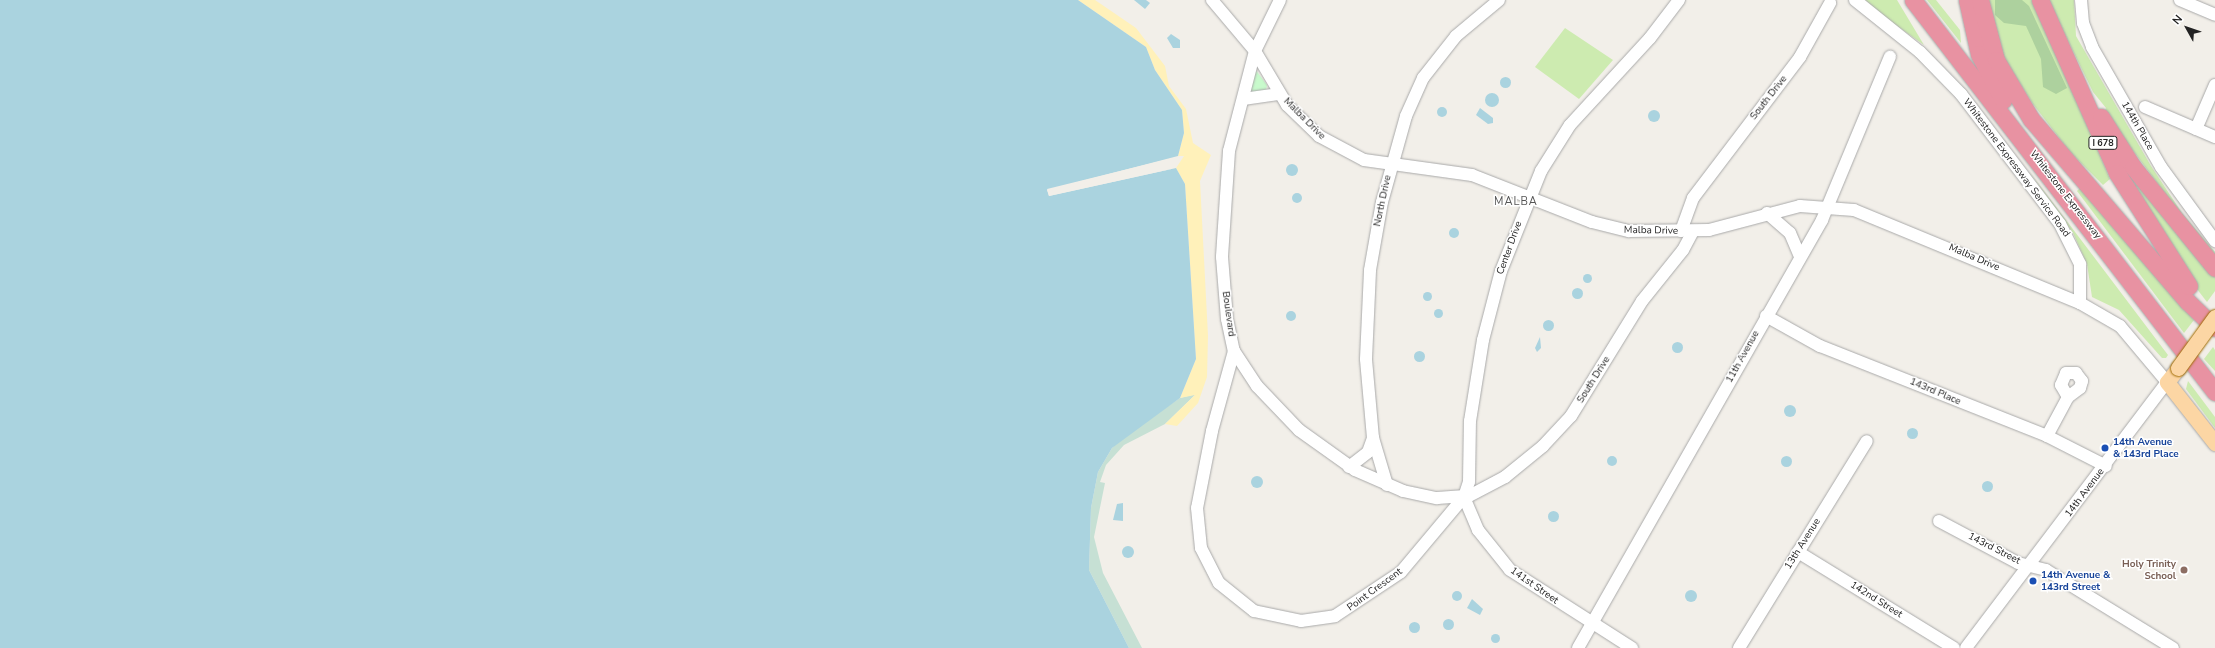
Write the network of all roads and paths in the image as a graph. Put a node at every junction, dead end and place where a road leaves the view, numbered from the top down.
1 (1212, 0) edge
2 (1280, 0) edge
3 (1498, 0) edge
4 (1679, 0) edge
5 (1855, 0) edge
6 (1913, 0) edge
7 (1967, 0) edge
8 (1980, 0) edge
9 (2081, 0) edge
10 (2180, 0) edge
11 (1830, 3) dead end
12 (2042, 6) edge
13 (2215, 15) edge
14 (1255, 51) junction
15 (1890, 57) dead end
16 (2215, 85) edge
17 (1280, 94) junction
18 (1242, 99) junction
19 (2145, 107) dead end
20 (2196, 129) junction
21 (2215, 137) edge
22 (1391, 165) junction
23 (1530, 195) junction
24 (1828, 205) junction
25 (1767, 213) junction
26 (2087, 222) junction
27 (1687, 231) junction
28 (2215, 241) edge
29 (1800, 257) junction
30 (2215, 268) edge
31 (2080, 303) junction
32 (1766, 316) junction
33 (2215, 317) edge
34 (2215, 322) edge
35 (2215, 328) edge
36 (1234, 351) junction
37 (2167, 382) junction
38 (2215, 392) edge
39 (2068, 397) dead end
40 (2047, 436) junction
41 (1373, 438) junction
42 (1867, 441) dead end
43 (2215, 443) edge
44 (2106, 466) junction
45 (1349, 467) junction
46 (1387, 484) junction
47 (1464, 497) junction
48 (1939, 521) dead end
49 (1798, 552) junction
50 (2030, 565) junction
51 (1593, 624) junction
52 (1578, 648) edge
53 (1632, 648) edge
54 (1739, 648) edge
55 (1954, 648) edge
56 (1966, 648) edge
57 (2173, 648) edge

1 - 14 street, Malba Drive
2 - 14 street, Boulevard
3 - 22 street, North Drive
4 - 23 street, Center Drive
5 - 31 street, Whitestone Expressway Service Road
6 - 26 highway, Whitestone Expressway
7 - 26 highway
8 - 35 highway
9 - 28 street, 144th Place
10 - 13 street
11 - 27 street, South Drive
12 - 30 highway
12 - 34 highway, I 678
14 - 17 street, Malba Drive
14 - 18 street, Boulevard
15 - 24 street, 11th Avenue
16 - 20 street
17 - 18 street
17 - 22 street, Malba Drive
18 - 36 street, Boulevard
19 - 20 street
20 - 21 street
22 - 23 street, Malba Drive
22 - 41 street, North Drive
23 - 27 street, Malba Drive
23 - 47 street, Center Drive
24 - 25 street, Malba Drive
24 - 29 street, 11th Avenue
24 - 31 street, Malba Drive
25 - 27 street, Malba Drive
25 - 29 street
26 - 38 highway, Whitestone Expressway
27 - 47 street, South Drive
29 - 32 street, 11th Avenue
31 - 37 street
32 - 40 street, 143rd Place
32 - 51 street, 11th Avenue
33 - 37 main road, 14th Avenue, bridge
36 - 45 street, Boulevard
36 - 47 street, Point Crescent
37 - 43 main road
37 - 44 street, 14th Avenue
39 - 40 street
40 - 44 street, 143rd Place
41 - 45 street
41 - 46 street, North Drive
42 - 49 street, 13th Avenue
44 - 50 street, 14th Avenue
45 - 46 street, Boulevard
46 - 47 street, Boulevard
47 - 51 street, 141st Street
48 - 50 street, 143rd Street
49 - 54 street, 13th Avenue
49 - 55 street, 142nd Street
50 - 56 street, 14th Avenue
50 - 57 street, 143rd Street
51 - 52 street, 11th Avenue
51 - 53 street, 141st Street

